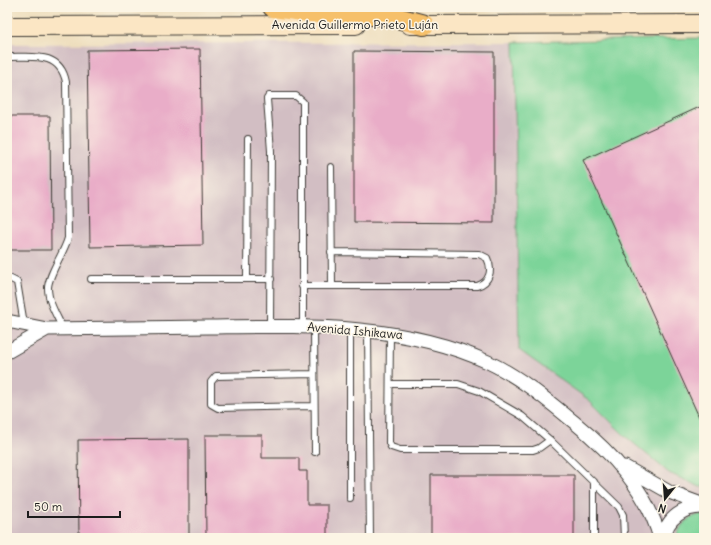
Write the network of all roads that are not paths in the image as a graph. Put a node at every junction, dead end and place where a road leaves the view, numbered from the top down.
1 (273, 7) edge
2 (424, 24) junction
3 (704, 24) edge
4 (7, 26) edge
5 (7, 57) edge
6 (248, 139) dead end
7 (331, 166) dead end
8 (331, 252) junction
9 (7, 277) edge
10 (271, 278) junction
11 (91, 279) dead end
12 (247, 279) junction
13 (302, 286) junction
14 (332, 286) junction
15 (7, 321) edge
16 (24, 324) junction
17 (270, 326) junction
18 (308, 327) junction
19 (63, 329) junction
20 (350, 329) junction
21 (47, 330) junction
22 (368, 330) junction
23 (390, 333) junction
24 (7, 352) edge
25 (314, 374) junction
26 (390, 384) junction
27 (314, 406) junction
28 (550, 440) junction
29 (315, 452) dead end
30 (621, 465) junction
31 (594, 482) junction
32 (350, 498) dead end
33 (704, 506) edge
34 (370, 538) edge
35 (594, 538) edge
36 (624, 538) edge
37 (660, 538) edge
38 (664, 538) edge

1 - 2 main road
2 - 3 street, Avenida Guillermo Prieto Luján
2 - 4 street, Avenida Guillermo Prieto Luján
5 - 19 lane
6 - 12 lane
7 - 8 lane
8 - 14 lane
8 - 14 lane
9 - 16 lane
10 - 12 lane
10 - 13 lane
10 - 17 lane
11 - 12 lane
13 - 14 lane
13 - 18 lane
15 - 16 street, Avenida Ishikawa
16 - 21 street, Avenida Ishikawa
17 - 18 street, Avenida Ishikawa
17 - 19 street, Avenida Ishikawa
18 - 20 street, Avenida Ishikawa
18 - 25 lane
19 - 21 street, Avenida Ishikawa
20 - 22 street, Avenida Ishikawa
20 - 32 lane
21 - 24 street, Avenida Ishikawa
22 - 23 street, Avenida Ishikawa
22 - 34 lane
23 - 26 lane
23 - 30 street, Avenida Ishikawa
25 - 27 lane
25 - 27 lane
26 - 28 lane
26 - 28 lane
27 - 29 lane
28 - 31 lane
30 - 33 street, Avenida Ishikawa
30 - 37 street, Avenida Ishikawa
31 - 35 lane
31 - 36 lane
33 - 38 street, Avenida Ishikawa

